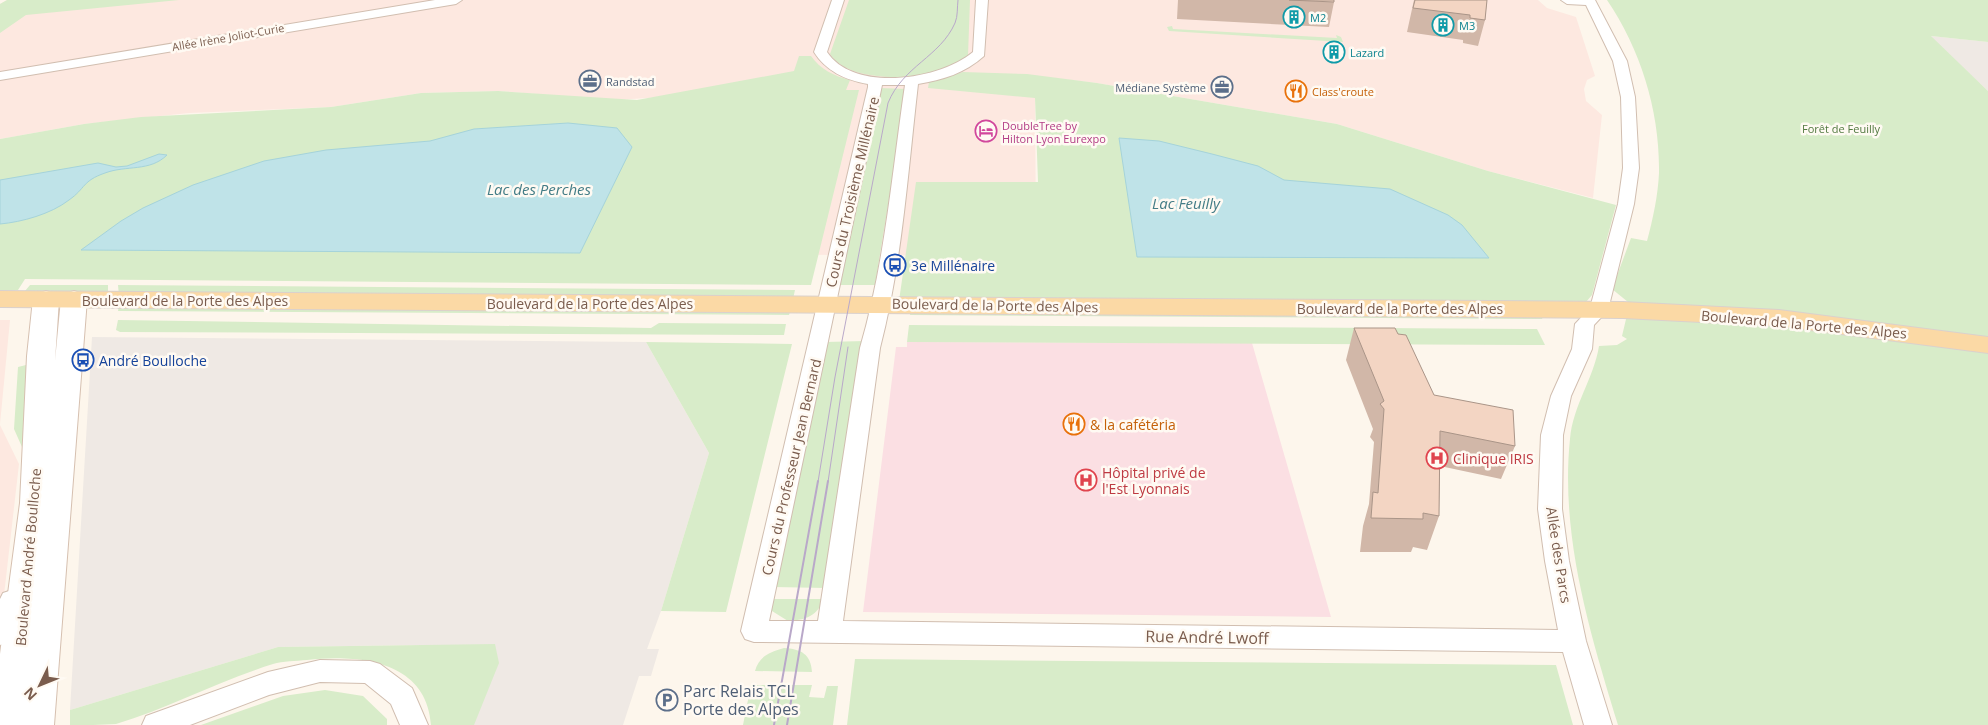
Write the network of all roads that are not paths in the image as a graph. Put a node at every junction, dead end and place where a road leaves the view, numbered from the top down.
1 (456, 0) edge
2 (838, 0) edge
3 (982, 0) edge
4 (1566, 0) edge
5 (1589, 1) edge
6 (0, 76) edge
7 (874, 80) junction
8 (912, 81) junction
9 (0, 299) edge
10 (59, 307) junction
11 (879, 311) junction
12 (825, 312) junction
13 (0, 314) edge
14 (1592, 317) junction
15 (1988, 345) edge
16 (1988, 358) edge
17 (36, 503) junction
18 (754, 631) joint
19 (829, 632) junction
20 (0, 634) edge
21 (1573, 641) junction
22 (10, 725) edge
23 (35, 725) edge
24 (156, 725) edge
25 (414, 725) edge
26 (1598, 725) edge

1 - 6 street, Allée Irène Joliot-Curie
2 - 7 street, Cours du Troisième Millénaire
3 - 8 street, Cours du Troisième Millénaire
4 - 5 street
5 - 14 street, Allée des Parcs
7 - 8 street, Cours du Troisième Millénaire
7 - 12 street, Cours du Troisième Millénaire
8 - 11 street
9 - 10 main road, Boulevard de la Porte des Alpes
10 - 12 main road, Boulevard de la Porte des Alpes
10 - 13 main road, Boulevard de la Porte des Alpes
10 - 17 main road, Boulevard André Boulloche
10 - 23 main road, Boulevard André Boulloche
11 - 12 main road, Boulevard de la Porte des Alpes
11 - 14 main road, Boulevard de la Porte des Alpes
11 - 19 street
12 - 18 street, Cours du Professeur Jean Bernard
14 - 15 main road, Boulevard de la Porte des Alpes
14 - 16 main road, Boulevard de la Porte des Alpes
14 - 21 street, Allée des Parcs
17 - 20 street
17 - 22 main road, Boulevard André Boulloche
18 - 19 street, Rue André Lwoff
19 - 21 street, Rue André Lwoff
21 - 26 street
24 - 25 street

